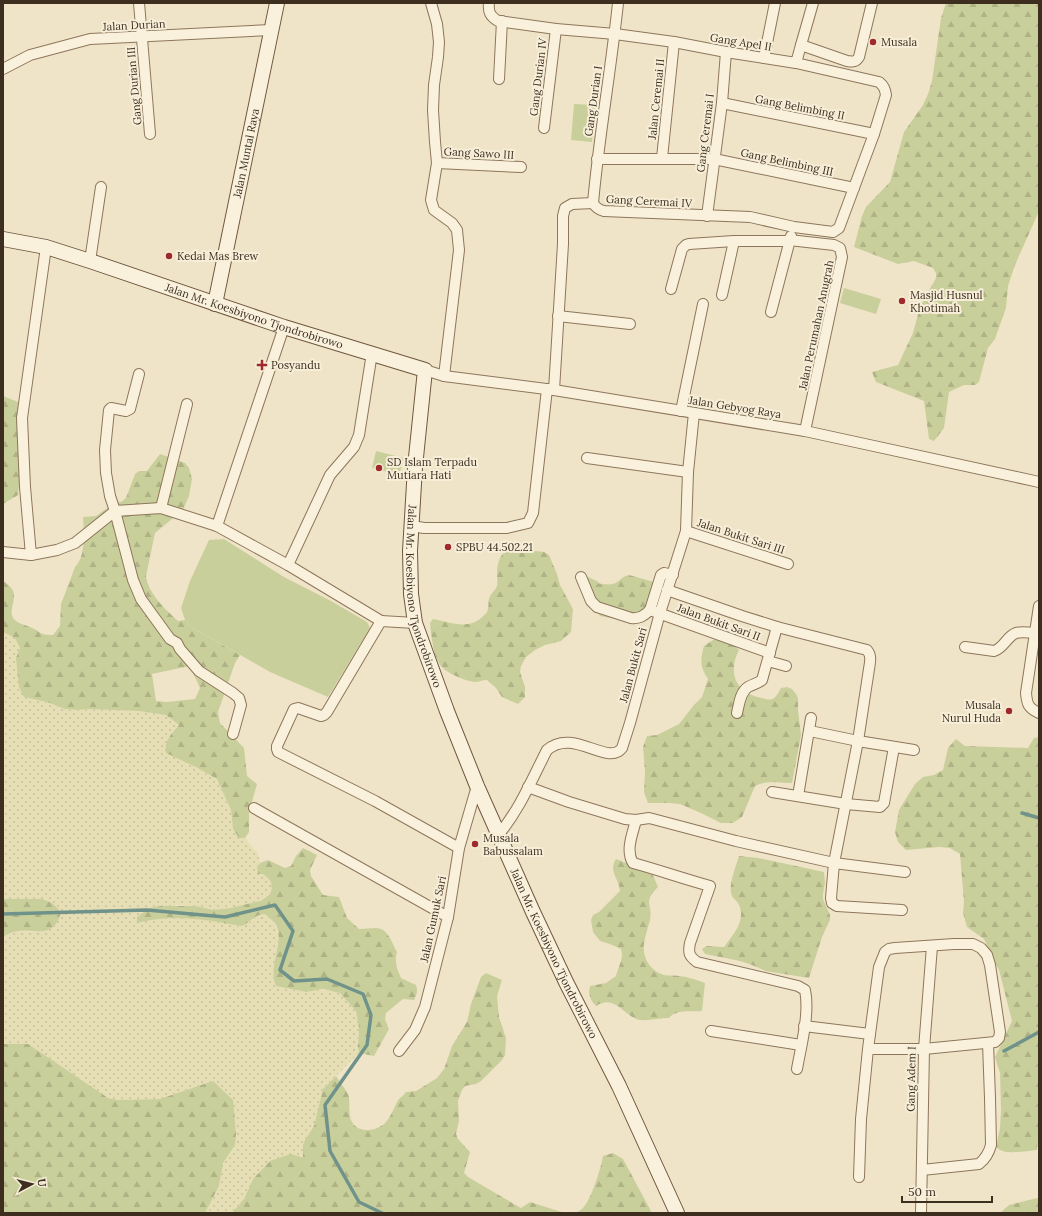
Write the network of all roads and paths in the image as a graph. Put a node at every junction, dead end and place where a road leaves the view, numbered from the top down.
1 (139, 3) edge
2 (277, 3) edge
3 (431, 3) edge
4 (490, 3) edge
5 (618, 3) edge
6 (776, 3) edge
7 (813, 3) edge
8 (872, 3) edge
9 (502, 21) junction
10 (556, 29) junction
11 (271, 30) junction
12 (615, 34) junction
13 (141, 36) junction
14 (674, 42) junction
15 (801, 45) junction
16 (726, 52) junction
17 (764, 58) junction
18 (796, 64) junction
19 (3, 69) edge
20 (499, 80) dead end
21 (722, 103) junction
22 (544, 128) dead end
23 (150, 134) dead end
24 (874, 134) junction
25 (662, 158) junction
26 (597, 159) junction
27 (714, 159) junction
28 (437, 163) junction
29 (521, 167) dead end
30 (101, 187) dead end
31 (854, 188) junction
32 (593, 203) junction
33 (707, 216) junction
34 (794, 227) junction
35 (3, 239) edge
36 (790, 240) junction
37 (734, 241) junction
38 (46, 247) junction
39 (90, 261) junction
40 (671, 289) dead end
41 (722, 295) dead end
42 (215, 304) junction
43 (703, 304) dead end
44 (771, 312) dead end
45 (558, 316) junction
46 (630, 324) dead end
47 (284, 326) junction
48 (372, 353) junction
49 (425, 370) junction
50 (140, 374) dead end
51 (444, 376) junction
52 (550, 390) junction
53 (187, 404) dead end
54 (681, 410) junction
55 (694, 413) junction
56 (805, 431) junction
57 (587, 458) dead end
58 (688, 472) junction
59 (1039, 482) edge
60 (161, 508) junction
61 (115, 511) junction
62 (217, 526) junction
63 (412, 526) junction
64 (686, 530) junction
65 (3, 552) edge
66 (31, 555) junction
67 (788, 564) dead end
68 (288, 566) junction
69 (673, 575) junction
70 (581, 576) dead end
71 (667, 590) junction
72 (1039, 606) edge
73 (650, 610) junction
74 (660, 613) junction
75 (381, 620) junction
76 (415, 623) junction
77 (777, 626) junction
78 (1035, 633) junction
79 (965, 647) dead end
80 (769, 657) junction
81 (786, 666) dead end
82 (737, 713) dead end
83 (1039, 713) edge
84 (811, 718) dead end
85 (810, 731) junction
86 (233, 734) dead end
87 (858, 741) junction
88 (894, 747) junction
89 (914, 750) dead end
90 (477, 786) junction
91 (528, 787) junction
92 (772, 792) dead end
93 (798, 796) junction
94 (846, 804) junction
95 (254, 808) dead end
96 (636, 820) junction
97 (499, 834) junction
98 (459, 848) junction
99 (834, 863) junction
100 (904, 872) dead end
101 (902, 910) dead end
102 (448, 917) junction
103 (932, 946) junction
104 (804, 1026) junction
105 (711, 1031) dead end
106 (870, 1034) junction
107 (988, 1043) junction
108 (801, 1044) junction
109 (924, 1048) junction
110 (868, 1049) junction
111 (399, 1051) dead end
112 (797, 1069) dead end
113 (922, 1170) junction
114 (859, 1177) dead end
115 (676, 1213) edge
116 (921, 1213) edge

1 - 13 street, Gang Durian III
2 - 11 main road, Jalan Muntal Raya
3 - 28 street
4 - 9 street
5 - 12 street, Gang Durian I
6 - 17 street
7 - 15 street
8 - 15 street
9 - 10 street, Gang Apel II
9 - 20 street
10 - 12 street, Gang Apel II
10 - 22 street, Gang Durian IV
11 - 13 street, Jalan Durian
11 - 42 main road, Jalan Muntal Raya
12 - 14 street, Gang Apel II
12 - 26 street, Gang Durian I
13 - 19 street, Jalan Durian
13 - 23 street, Gang Durian III
14 - 16 street, Gang Apel II
14 - 25 street, Jalan Ceremai II
15 - 18 street
16 - 17 street, Gang Apel II
16 - 21 street, Gang Ceremai I
17 - 18 street, Gang Apel II
18 - 24 street, Gang Apel II
21 - 24 street, Gang Belimbing II
21 - 27 street, Gang Ceremai I
24 - 31 street
25 - 26 street, Gang Belimbing III
25 - 27 street, Gang Belimbing III
26 - 32 street, Gang Durian I
27 - 31 street, Gang Belimbing III
27 - 33 street, Gang Ceremai I
28 - 29 street, Gang Sawo III
28 - 51 street
30 - 39 street
31 - 34 street, Gang Ceremai IV
32 - 33 street, Gang Ceremai IV
32 - 45 street
33 - 34 street, Gang Ceremai IV
34 - 36 street
35 - 38 main road, Jalan Mr. Koesbiyono Tjondrobirowo
36 - 37 street, Jalan Perumahan Anugrah
36 - 44 street
36 - 56 street, Jalan Perumahan Anugrah
37 - 40 street, Jalan Perumahan Anugrah
37 - 41 street
38 - 39 main road, Jalan Mr. Koesbiyono Tjondrobirowo
38 - 66 street
39 - 42 main road, Jalan Mr. Koesbiyono Tjondrobirowo
42 - 47 main road, Jalan Mr. Koesbiyono Tjondrobirowo
43 - 54 street
45 - 46 street
45 - 52 street
47 - 48 main road, Jalan Mr. Koesbiyono Tjondrobirowo
47 - 62 street
48 - 49 main road, Jalan Mr. Koesbiyono Tjondrobirowo
48 - 68 street
49 - 51 street, Jalan Gebyog Raya
49 - 63 main road, Jalan Mr. Koesbiyono Tjondrobirowo
50 - 61 street
51 - 52 street, Jalan Gebyog Raya
52 - 54 street, Jalan Gebyog Raya
52 - 63 street
53 - 60 street
54 - 55 street, Jalan Gebyog Raya
55 - 56 street, Jalan Gebyog Raya
55 - 58 street, Jalan Bukit Sari
56 - 59 street, Jalan Gebyog Raya
57 - 58 street
58 - 64 street, Jalan Bukit Sari
60 - 61 street
60 - 62 street
61 - 66 street
61 - 86 street
62 - 68 street
63 - 76 main road, Jalan Mr. Koesbiyono Tjondrobirowo
64 - 67 street, Jalan Bukit Sari III
64 - 69 street, Jalan Bukit Sari
65 - 66 street
68 - 75 street
69 - 71 street, Jalan Bukit Sari
69 - 73 street
70 - 73 street
71 - 74 street, Jalan Bukit Sari
71 - 77 street
72 - 78 street
73 - 74 street, Jalan Bukit Sari II
74 - 80 street, Jalan Bukit Sari II
74 - 91 street, Jalan Bukit Sari
75 - 76 street
75 - 98 street
76 - 90 main road, Jalan Mr. Koesbiyono Tjondrobirowo
77 - 80 street
77 - 87 street
78 - 79 street
78 - 83 street
80 - 81 street, Jalan Bukit Sari II
80 - 82 street
84 - 85 street
85 - 87 street
85 - 93 street
87 - 88 street
87 - 94 street
88 - 89 street
88 - 94 street
90 - 97 main road, Jalan Mr. Koesbiyono Tjondrobirowo
90 - 98 street, Jalan Gumuk Sari
91 - 96 street
91 - 97 street, Jalan Bukit Sari
92 - 93 street
93 - 94 street
94 - 99 street
95 - 102 street
96 - 99 street
96 - 104 street
97 - 115 main road, Jalan Mr. Koesbiyono Tjondrobirowo
98 - 102 street, Jalan Gumuk Sari
99 - 100 street
99 - 101 street
102 - 111 street, Jalan Gumuk Sari
103 - 106 street
103 - 107 street
103 - 109 street, Gang Adem I
104 - 106 street
104 - 108 street
105 - 108 street
106 - 110 street
107 - 109 street
107 - 113 street
108 - 112 street
109 - 110 street
109 - 113 street, Gang Adem I
110 - 114 street
113 - 116 street, Gang Adem I

